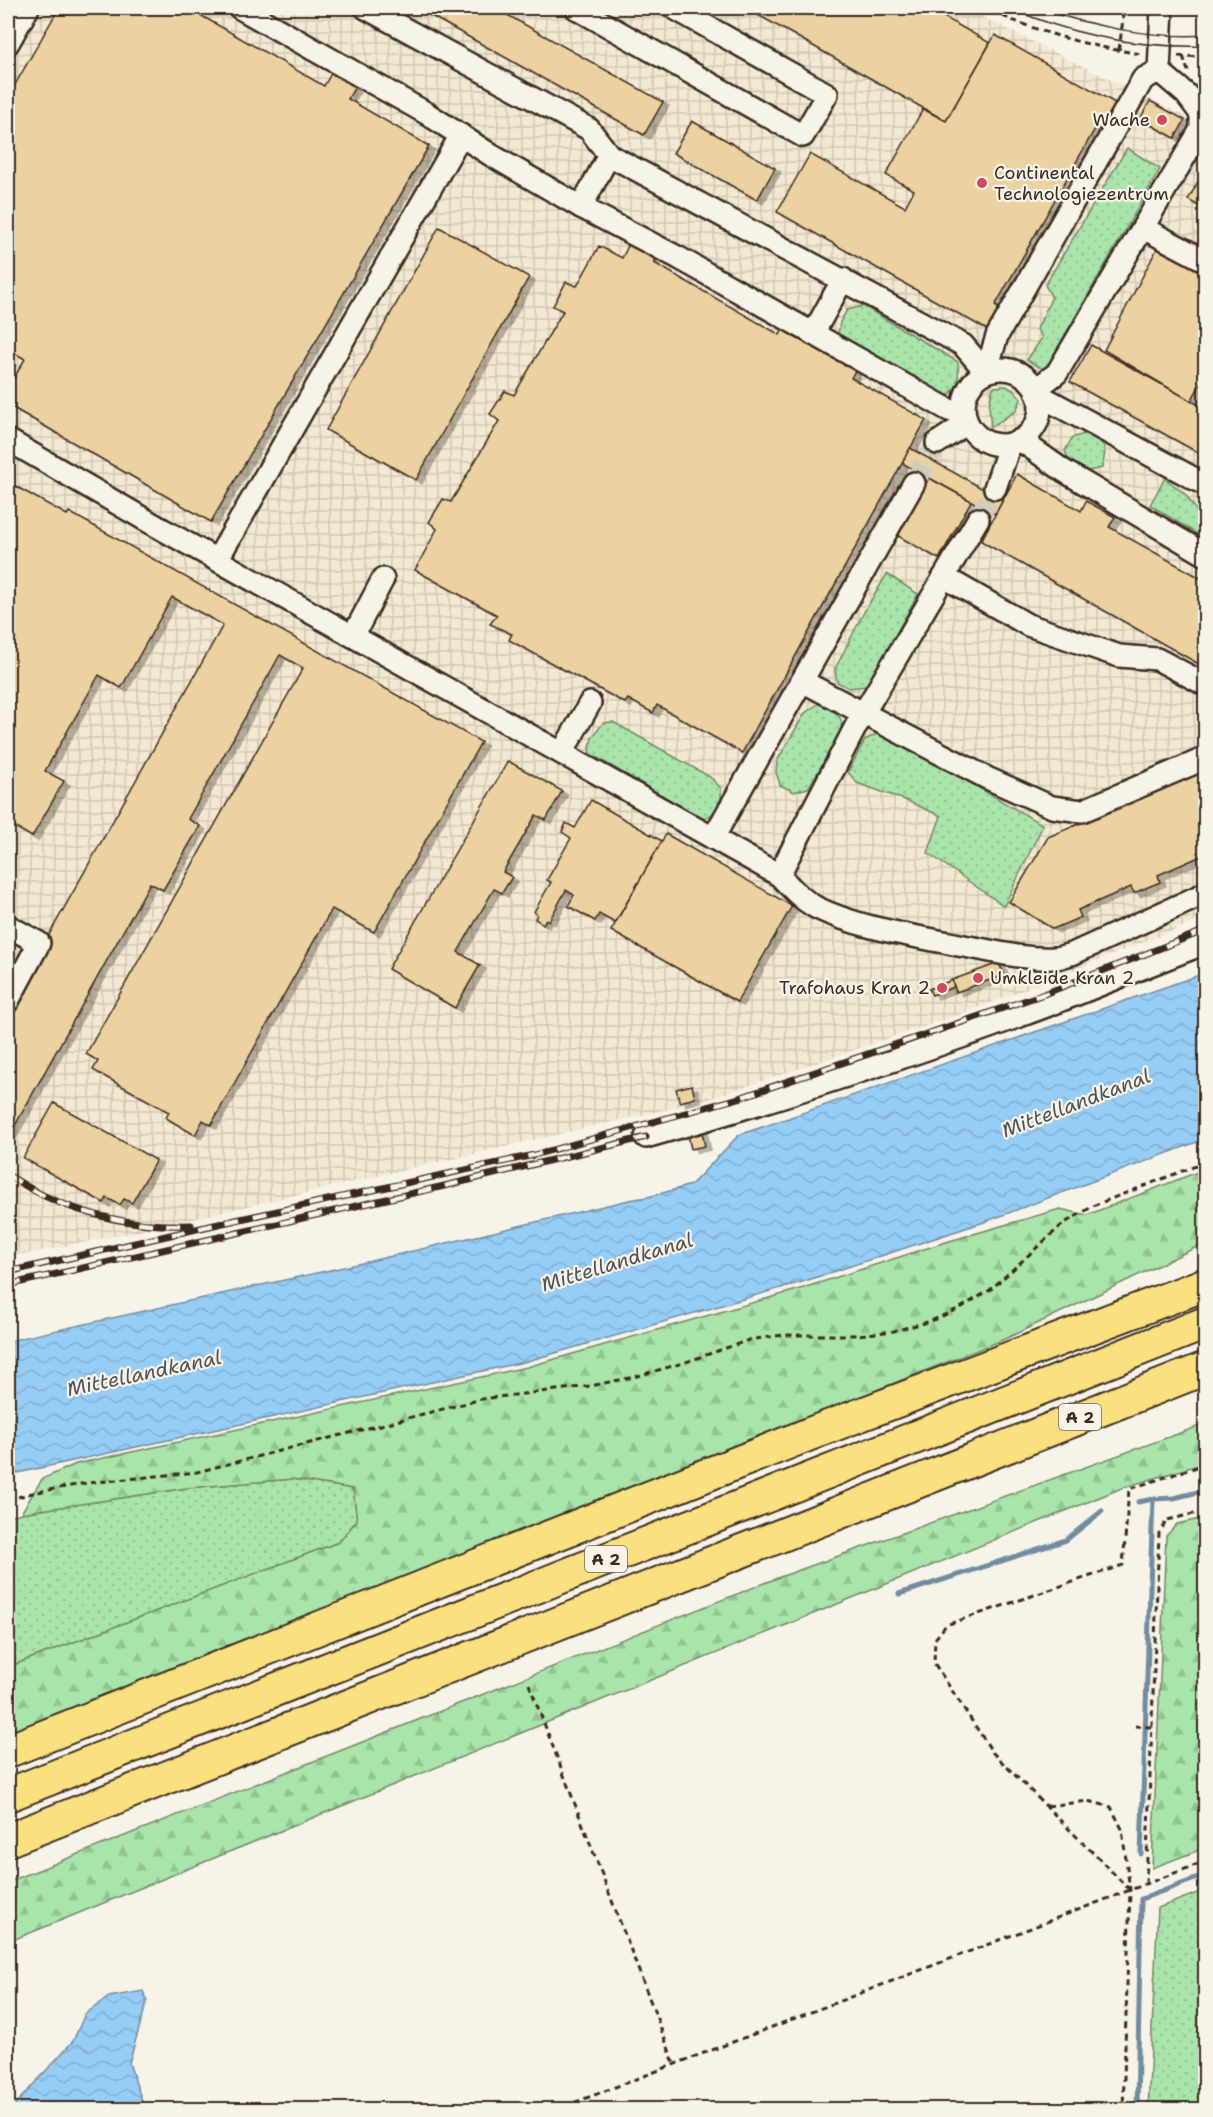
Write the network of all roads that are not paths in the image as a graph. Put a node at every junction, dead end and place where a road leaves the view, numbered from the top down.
1 (28, 8) edge
2 (240, 8) edge
3 (366, 8) edge
4 (576, 8) edge
5 (674, 8) edge
6 (1162, 8) edge
7 (8, 43) edge
8 (1159, 63) junction
9 (461, 135) junction
10 (609, 155) junction
11 (581, 207) junction
12 (1143, 228) junction
13 (1206, 261) edge
14 (843, 279) junction
15 (813, 334) junction
16 (989, 371) junction
17 (1037, 391) junction
18 (966, 418) junction
19 (8, 440) edge
20 (1015, 442) junction
21 (937, 443) tunnel mouth
22 (915, 483) tunnel mouth
23 (1206, 485) edge
24 (995, 488) tunnel mouth
25 (978, 519) tunnel mouth
26 (1206, 555) edge
27 (217, 560) junction
28 (944, 577) junction
29 (383, 579) dead end
30 (353, 636) junction
31 (802, 681) junction
32 (1206, 685) edge
33 (590, 703) dead end
34 (863, 715) junction
35 (562, 753) junction
36 (1206, 758) edge
37 (713, 838) junction
38 (779, 875) junction
39 (1206, 893) edge
40 (8, 926) edge
41 (1206, 942) edge
42 (8, 1001) edge
43 (646, 1137) dead end
44 (1206, 1261) edge
45 (1206, 1284) edge
46 (1206, 1323) edge
47 (1206, 1368) edge
48 (1206, 1389) edge
49 (820, 1430) junction
50 (866, 1501) junction
51 (8, 1751) edge
52 (8, 1794) edge
53 (8, 1840) edge

1 - 7 lane
2 - 9 lane
3 - 10 lane
4 - 5 lane
6 - 8 lane
8 - 12 lane
8 - 16 lane
8 - 16 lane
9 - 11 lane
9 - 27 lane
10 - 11 lane
10 - 14 lane
11 - 15 lane
12 - 13 lane
12 - 17 lane
14 - 15 lane
14 - 16 lane
15 - 18 lane
16 - 17 lane
16 - 18 lane
17 - 20 lane
17 - 23 lane
18 - 20 lane
18 - 21 lane
19 - 27 lane
20 - 24 lane
20 - 26 lane
22 - 31 lane
25 - 28 lane
27 - 30 lane
28 - 32 lane
28 - 34 lane
29 - 30 lane
30 - 35 lane
31 - 34 lane
31 - 37 lane
33 - 35 lane
34 - 36 lane
34 - 38 lane
35 - 37 lane
37 - 38 lane
38 - 39 lane
40 - 42 lane
41 - 43 lane
44 - 49 highway
45 - 49 highway
46 - 52 highway, A 2
47 - 50 highway, A 2
48 - 50 highway
49 - 51 highway
50 - 53 highway, A 2

